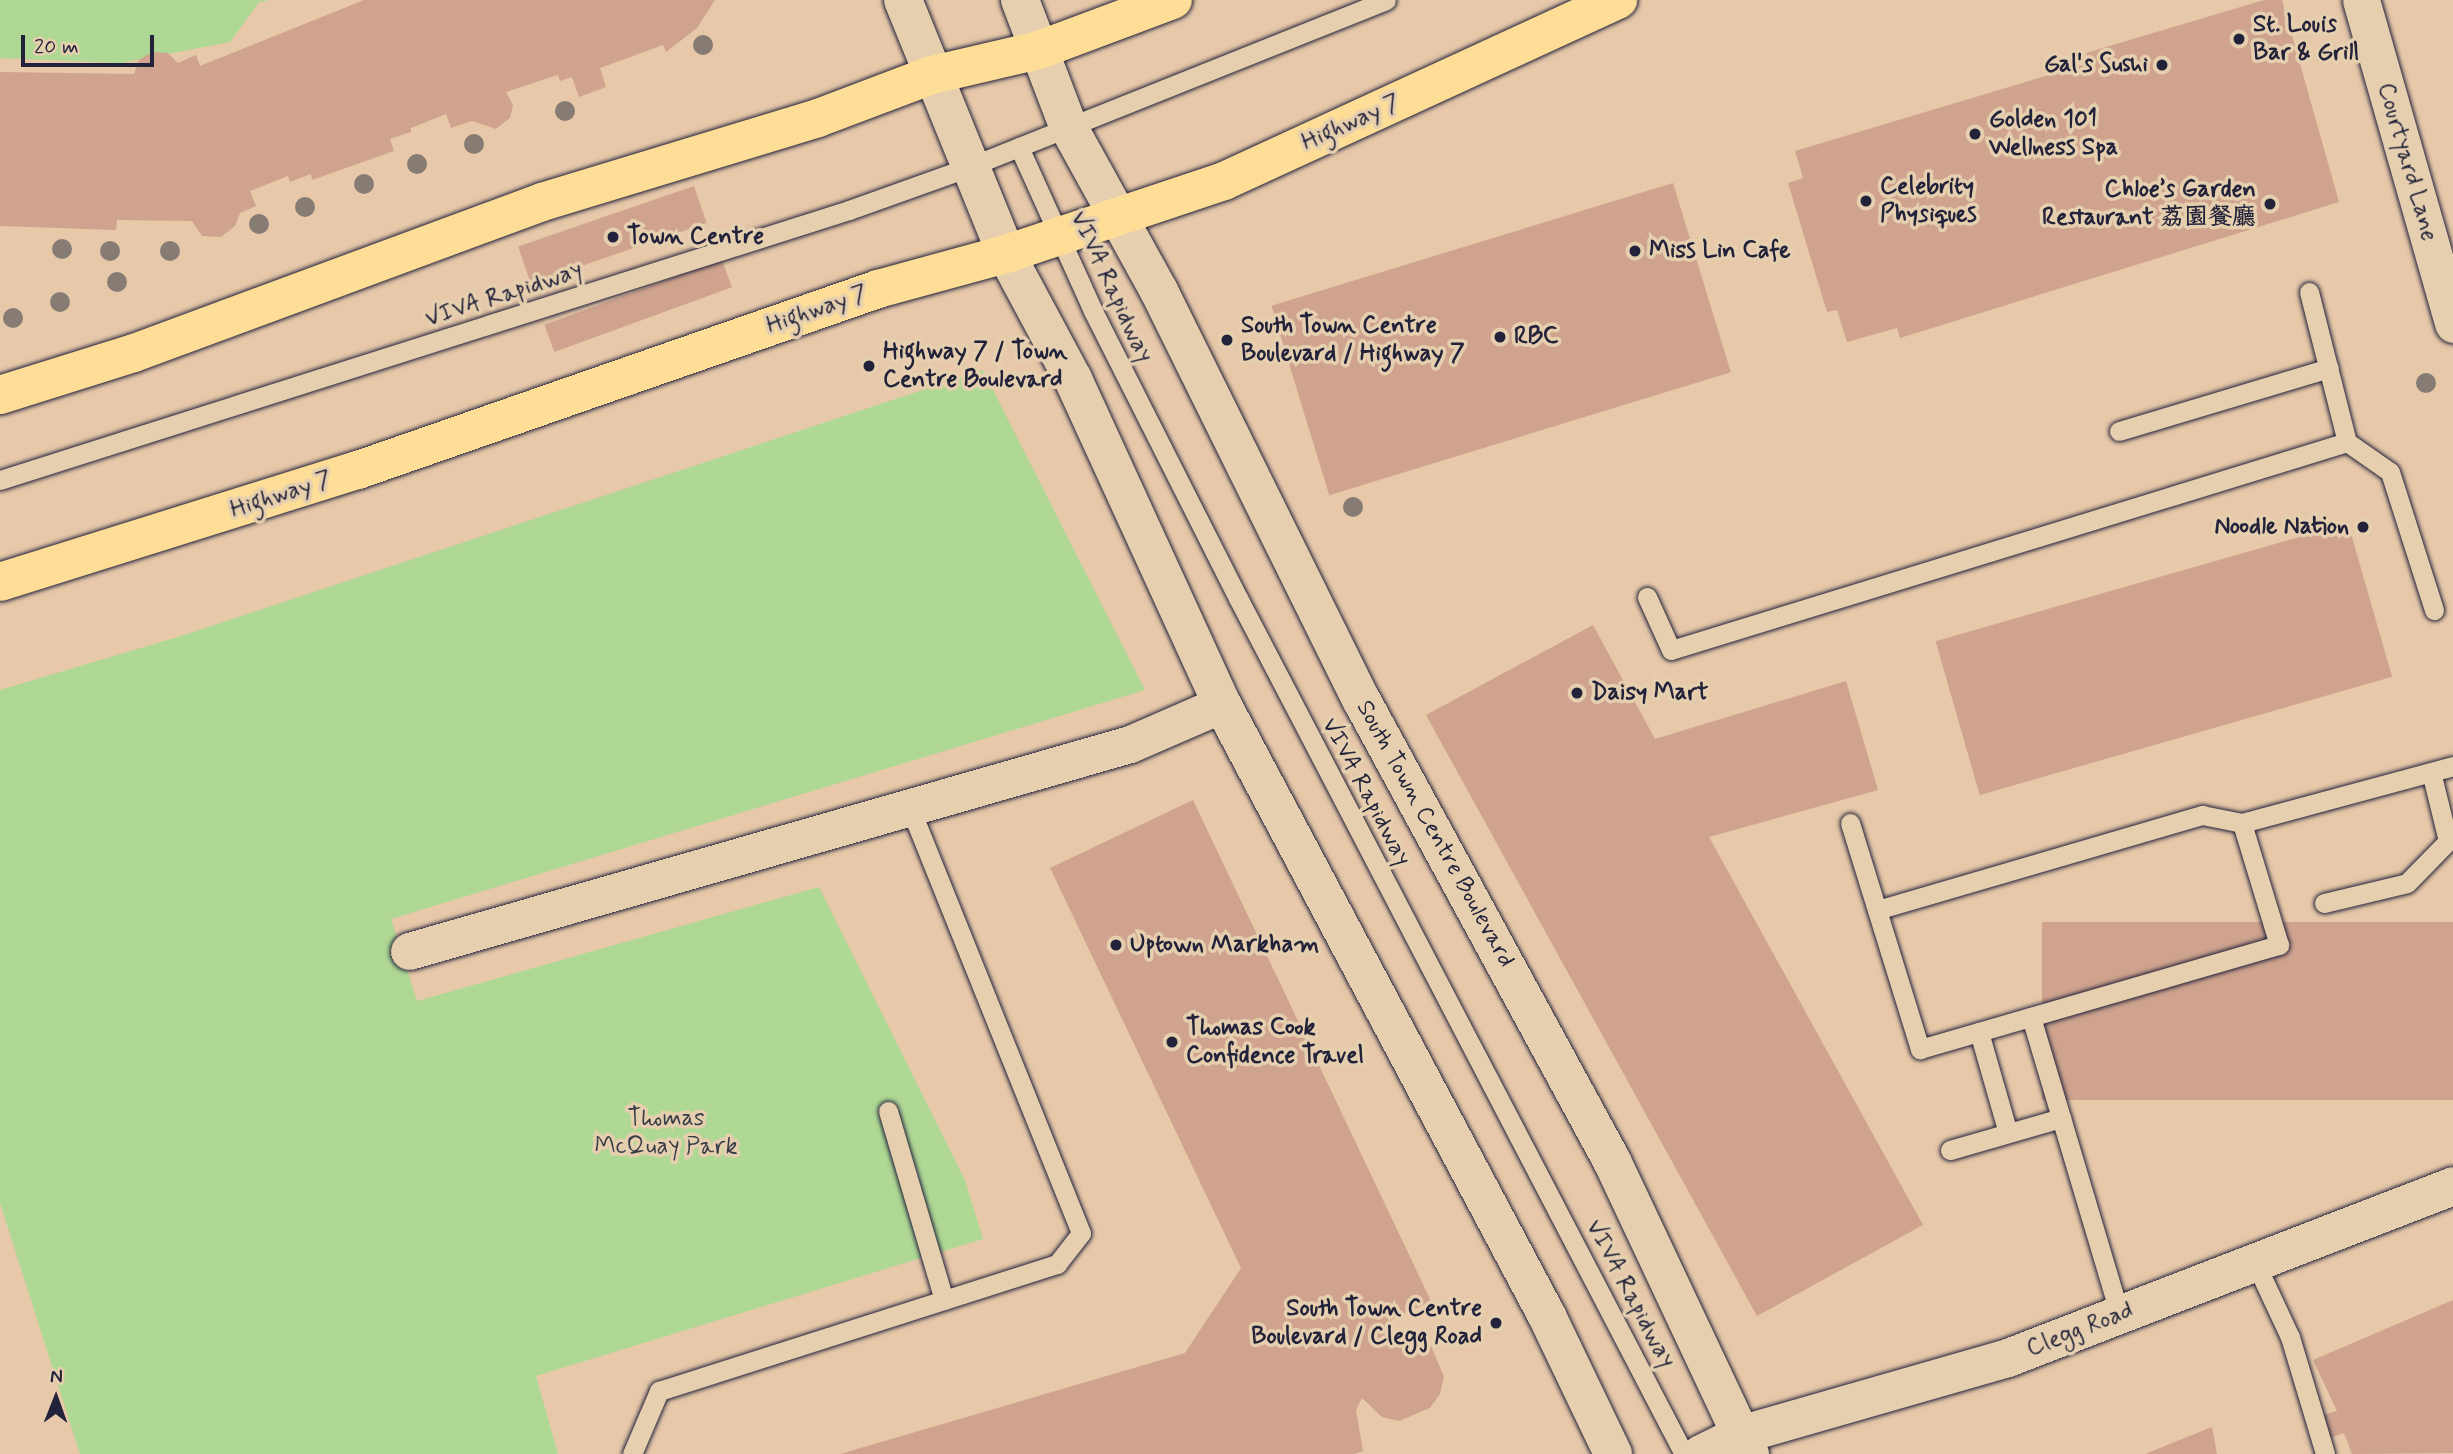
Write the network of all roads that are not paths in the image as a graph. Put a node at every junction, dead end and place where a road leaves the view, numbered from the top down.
1 (903, 0) edge
2 (1020, 0) edge
3 (1173, 0) edge
4 (1386, 0) edge
5 (1618, 0) edge
6 (2361, 0) edge
7 (1039, 50) junction
8 (932, 75) junction
9 (1069, 128) junction
10 (1019, 147) junction
11 (970, 167) junction
12 (1119, 215) junction
13 (1060, 235) junction
14 (1006, 254) junction
15 (2309, 292) dead end
16 (2453, 324) edge
17 (2329, 368) junction
18 (0, 396) edge
19 (2119, 431) dead end
20 (2347, 442) junction
21 (0, 480) edge
22 (0, 582) edge
23 (1647, 597) dead end
24 (2434, 610) dead end
25 (1222, 704) junction
26 (2453, 766) edge
27 (2431, 772) junction
28 (910, 807) junction
29 (1850, 823) dead end
30 (2242, 823) junction
31 (2323, 903) dead end
32 (1877, 910) junction
33 (409, 951) dead end
34 (2031, 1017) junction
35 (1979, 1032) junction
36 (888, 1111) dead end
37 (2061, 1118) junction
38 (2008, 1133) junction
39 (1950, 1150) dead end
40 (2453, 1186) edge
41 (2255, 1262) junction
42 (944, 1300) junction
43 (2120, 1315) junction
44 (1745, 1444) edge
45 (632, 1454) edge
46 (1613, 1454) edge
47 (1684, 1454) edge
48 (1702, 1454) edge
49 (2325, 1454) edge

1 - 8 main road
2 - 7 main road, South Town Centre Boulevard
3 - 7 main road
4 - 9 lane, VIVA Rapidway
5 - 12 main road, Highway 7
6 - 16 street, Courtyard Lane
7 - 8 main road
7 - 9 main road, South Town Centre Boulevard
8 - 11 main road
8 - 18 main road
9 - 10 lane, VIVA Rapidway
9 - 12 main road, South Town Centre Boulevard
10 - 11 lane, VIVA Rapidway
10 - 13 lane, VIVA Rapidway
11 - 14 main road
11 - 21 lane, VIVA Rapidway
12 - 13 main road, Highway 7
12 - 44 main road, South Town Centre Boulevard
13 - 14 main road, Highway 7
13 - 47 lane, VIVA Rapidway
14 - 22 main road, Highway 7
14 - 25 main road
15 - 17 lane
17 - 19 lane
17 - 20 lane
20 - 23 lane
20 - 24 lane
25 - 28 street
25 - 46 main road
26 - 27 lane
27 - 30 lane
27 - 31 lane
28 - 33 street
28 - 42 lane
29 - 32 lane
30 - 32 lane
30 - 34 lane
32 - 35 lane
34 - 35 lane
34 - 37 lane
35 - 38 lane
36 - 42 lane
37 - 38 lane
37 - 43 lane
38 - 39 lane
40 - 41 main road, Clegg Road
41 - 43 main road, Clegg Road
41 - 49 lane
42 - 45 lane
43 - 44 main road, Clegg Road
44 - 48 main road, Clegg Road

